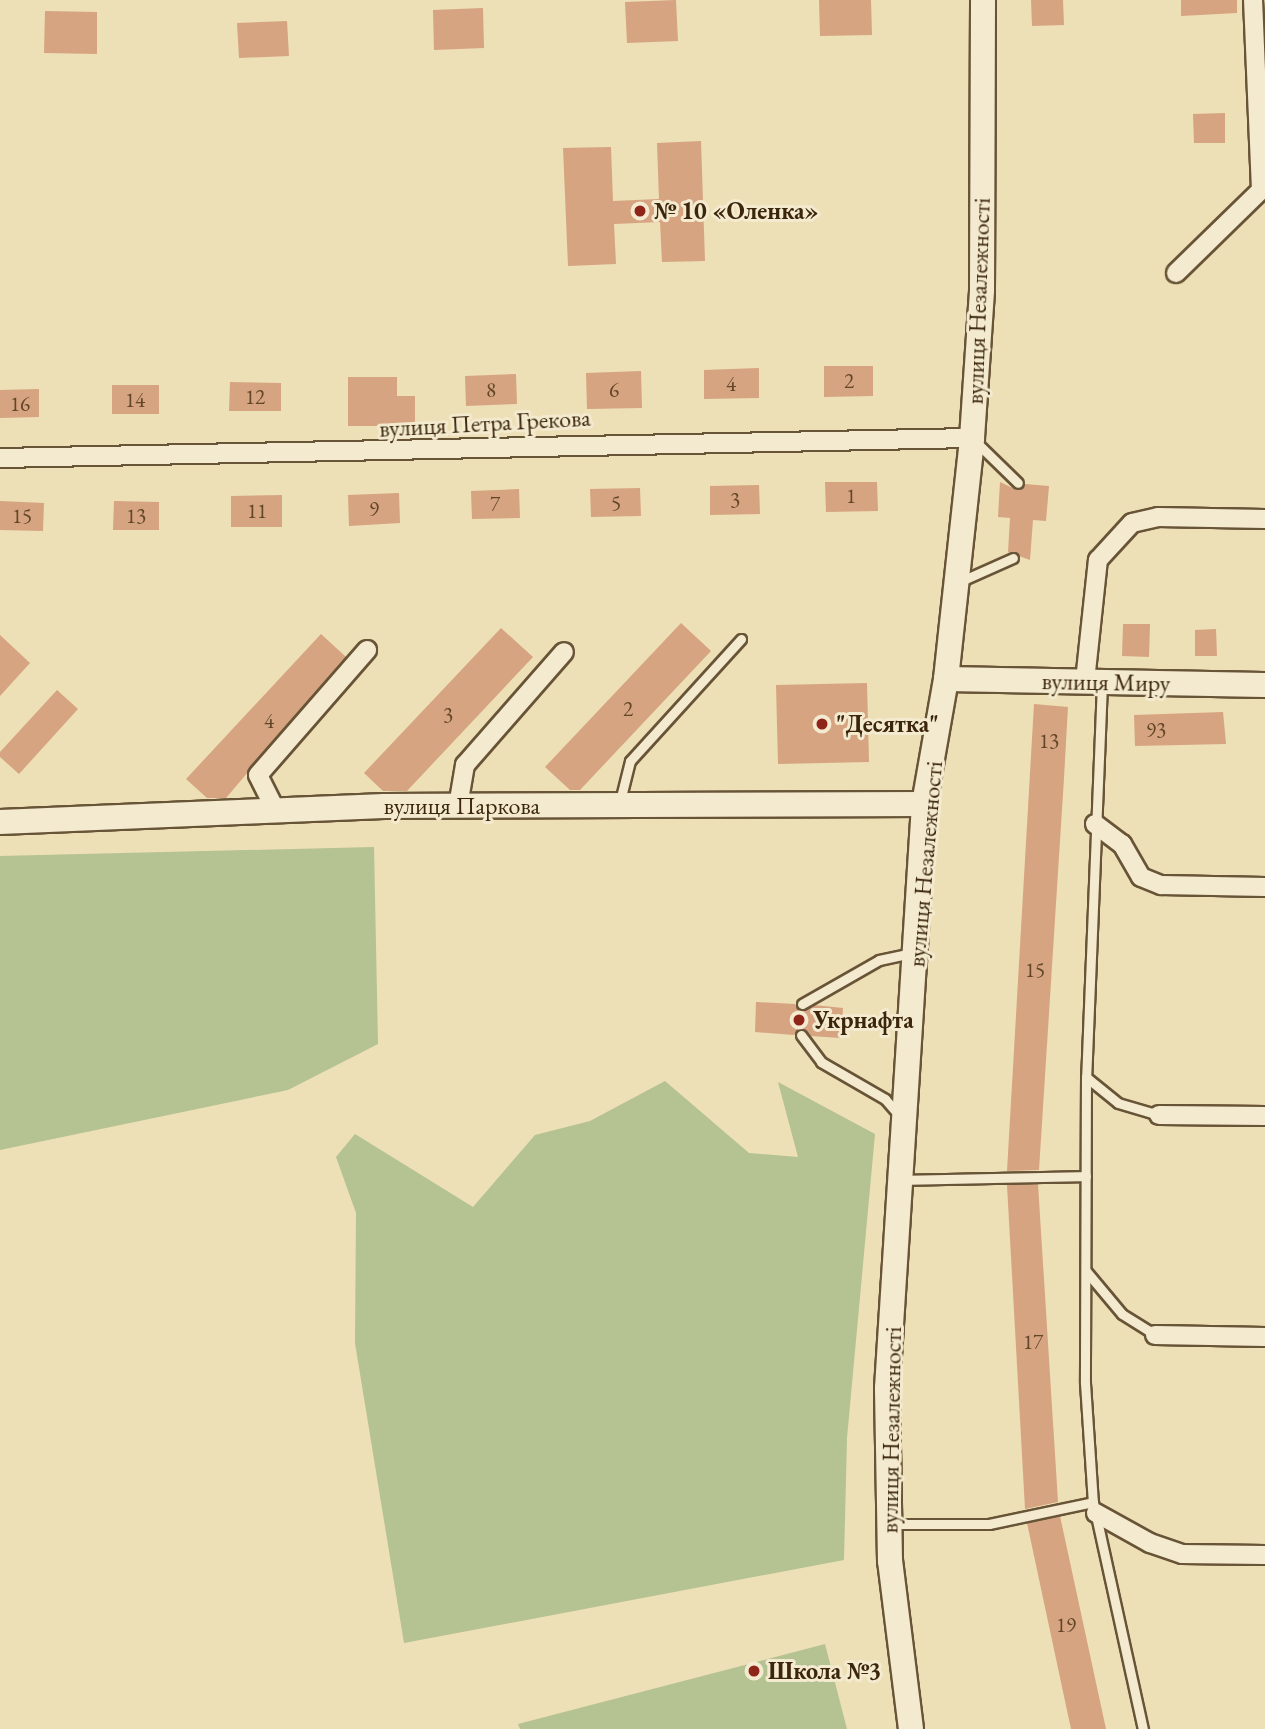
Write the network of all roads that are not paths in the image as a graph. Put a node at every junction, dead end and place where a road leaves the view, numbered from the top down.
1 (983, 0) edge
2 (1253, 0) edge
3 (1176, 273) dead end
4 (972, 438) junction
5 (0, 458) edge
6 (1018, 483) dead end
7 (1265, 519) edge
8 (1013, 558) dead end
9 (957, 583) junction
10 (741, 639) dead end
11 (367, 650) dead end
12 (564, 652) dead end
13 (946, 679) junction
14 (1093, 681) junction
15 (1265, 685) edge
16 (924, 804) junction
17 (458, 806) junction
18 (618, 807) junction
19 (276, 811) junction
20 (0, 822) edge
21 (1095, 824) junction
22 (1265, 887) edge
23 (918, 952) junction
24 (802, 1004) dead end
25 (801, 1035) dead end
26 (1086, 1077) junction
27 (1159, 1115) joint
28 (1265, 1116) edge
29 (906, 1122) junction
30 (1086, 1176) junction
31 (901, 1181) junction
32 (1086, 1271) junction
33 (1155, 1335) joint
34 (1265, 1336) edge
35 (1094, 1507) junction
36 (890, 1524) junction
37 (1265, 1555) edge
38 (911, 1729) edge
39 (1143, 1729) edge

1 - 4 main road, вулиця Незалежності
2 - 3 street
4 - 5 street, вулиця Петра Грекова
4 - 6 lane
4 - 9 main road, вулиця Незалежності
7 - 14 street
8 - 9 lane
9 - 13 main road, вулиця Незалежності
10 - 18 lane
11 - 19 street
12 - 17 street
13 - 14 main road, вулиця Миру
13 - 16 main road, вулиця Незалежності
14 - 15 main road, вулиця Миру
14 - 21 lane
16 - 18 main road, вулиця Паркова
16 - 23 main road, вулиця Незалежності
17 - 18 main road, вулиця Паркова
17 - 19 main road, вулиця Паркова
19 - 20 main road, вулиця Паркова
21 - 22 street
21 - 26 lane
23 - 24 lane
23 - 29 main road, вулиця Незалежності
25 - 29 lane
26 - 27 lane
26 - 30 lane
27 - 28 street
29 - 31 main road, вулиця Незалежності
30 - 31 lane
30 - 32 lane
31 - 36 main road, вулиця Незалежності
32 - 33 lane
32 - 35 lane
33 - 34 street
35 - 36 lane
35 - 37 street
35 - 39 lane
36 - 38 main road, вулиця Незалежності

